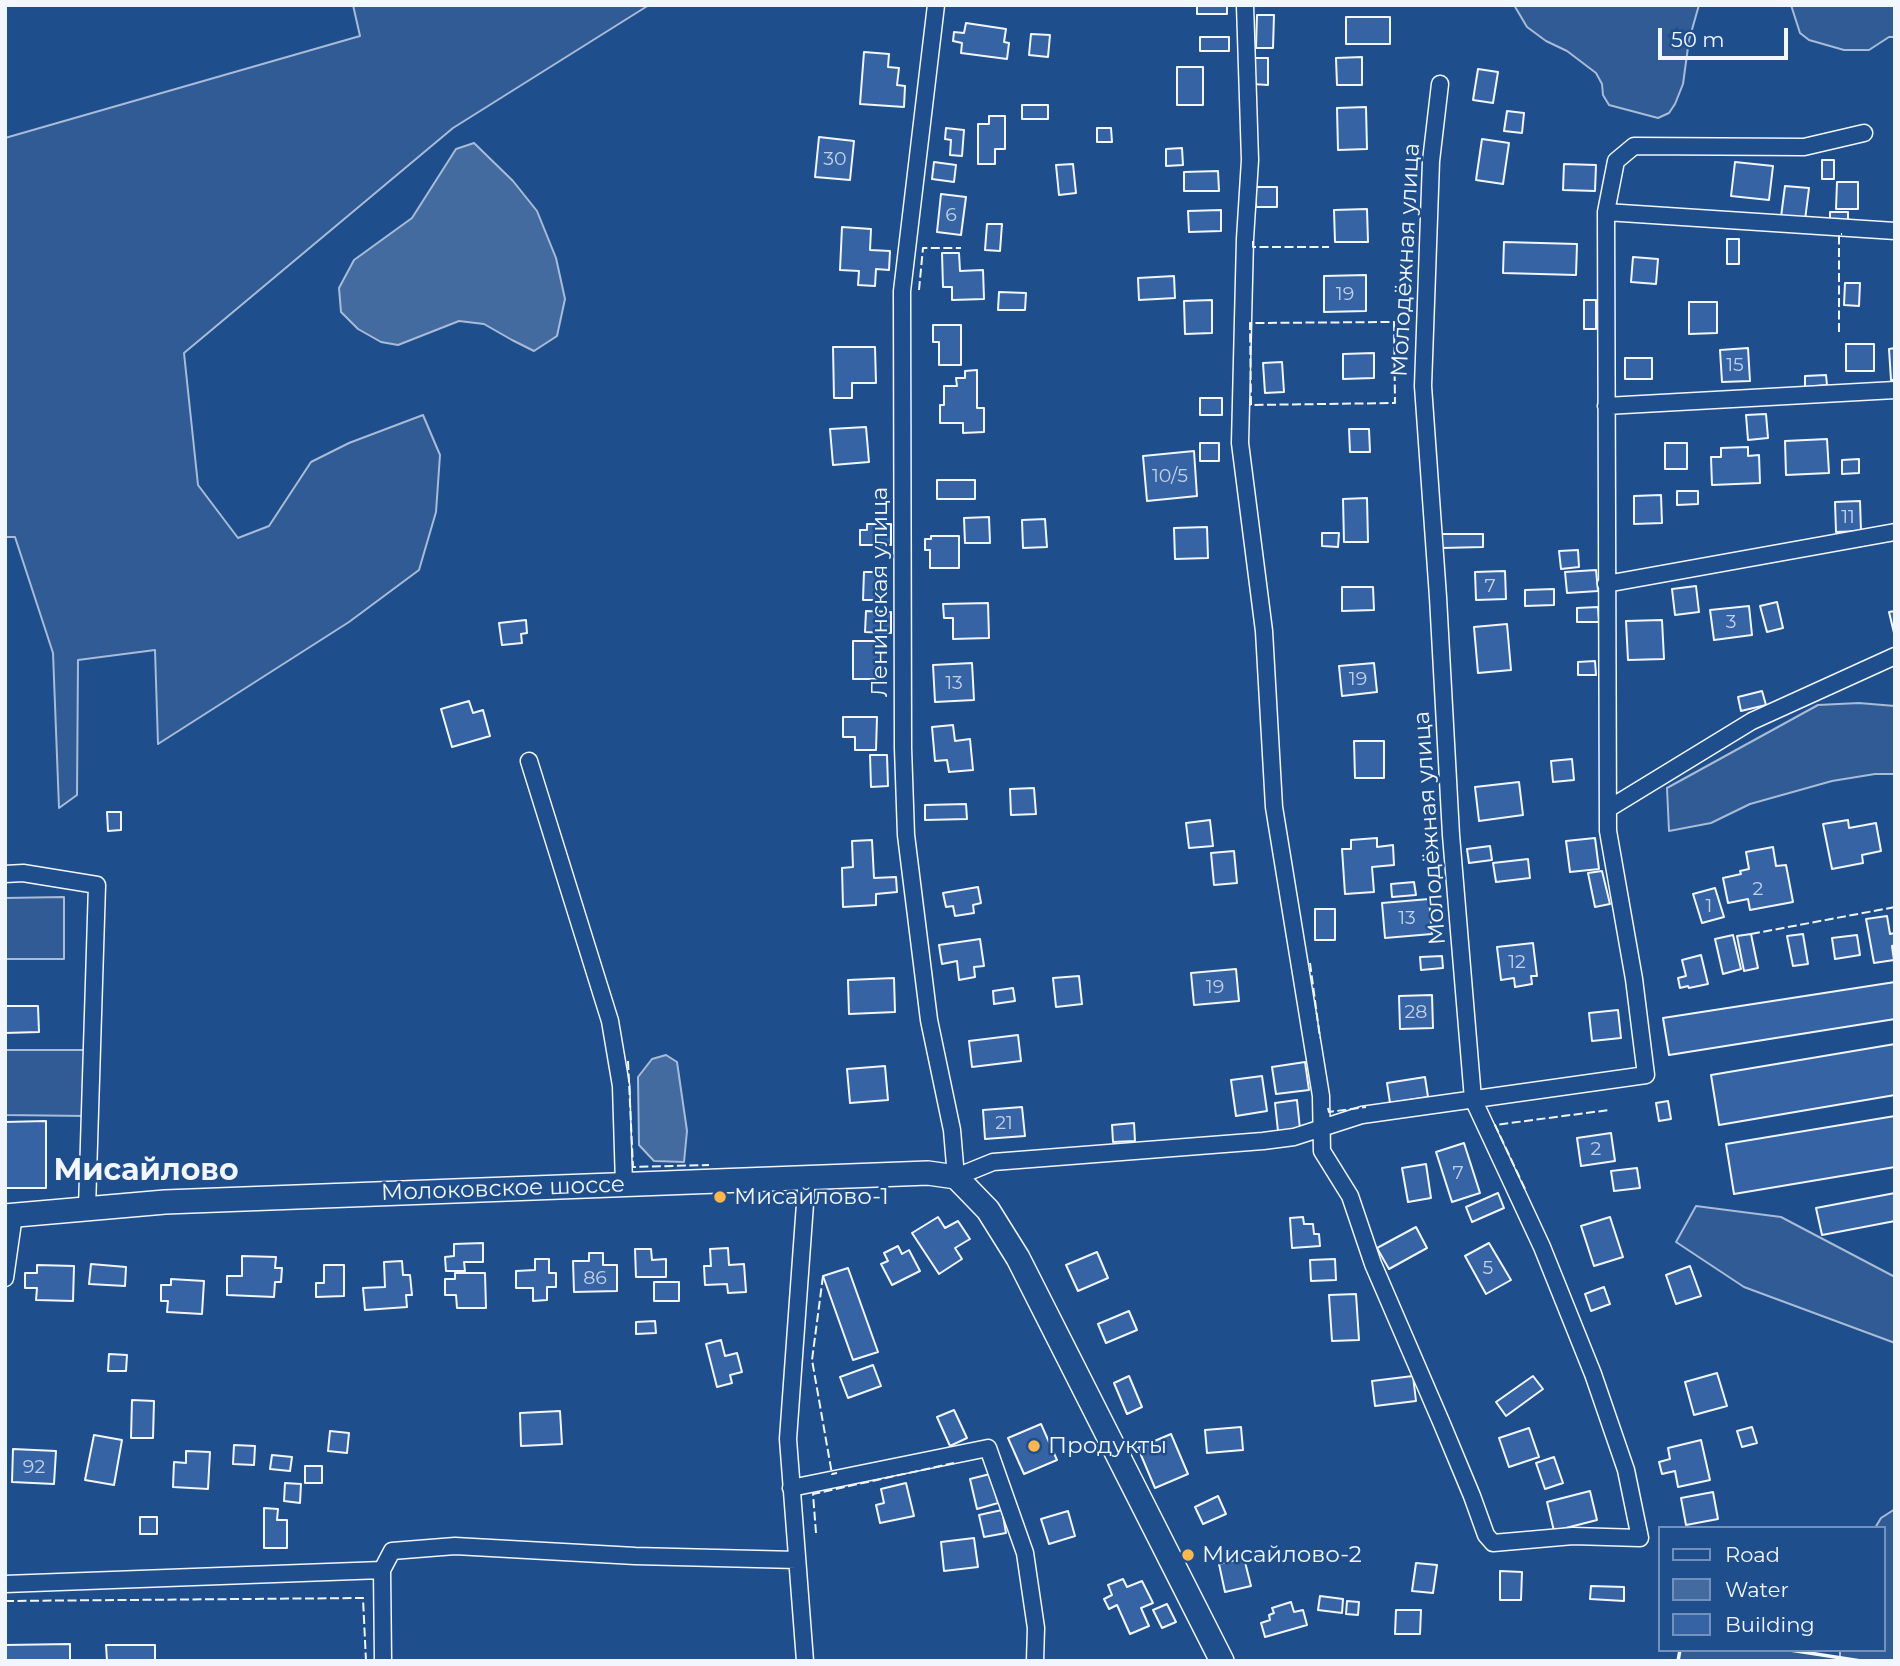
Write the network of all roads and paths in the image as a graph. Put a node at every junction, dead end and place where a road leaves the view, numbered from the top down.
1 (936, 5) edge
2 (1245, 5) edge
3 (1440, 84) dead end
4 (1864, 133) dead end
5 (1606, 212) junction
6 (1895, 231) edge
7 (1895, 390) edge
8 (1606, 406) junction
9 (1895, 532) edge
10 (1606, 584) junction
11 (1895, 656) edge
12 (529, 761) dead end
13 (1608, 809) junction
14 (5, 874) edge
15 (1473, 1099) junction
16 (1321, 1129) junction
17 (807, 1176) junction
18 (956, 1177) junction
19 (624, 1184) junction
20 (87, 1208) junction
21 (9, 1216) edge
22 (5, 1278) edge
23 (791, 1488) junction
24 (797, 1560) junction
25 (382, 1570) junction
26 (5, 1584) edge
27 (383, 1661) edge
28 (805, 1661) edge
29 (1035, 1661) edge
30 (1222, 1661) edge

1 - 18 street, Ленинская улица
2 - 16 street
3 - 15 street, Молодёжная улица
4 - 5 street
5 - 6 street
5 - 8 street
7 - 8 street
8 - 10 street
9 - 10 street
10 - 13 street
11 - 13 street
12 - 19 street
13 - 15 street
14 - 20 street
15 - 16 street
15 - 16 street, Молодёжная улица
16 - 18 street
17 - 18 main road, Молоковское шоссе
17 - 19 main road, Молоковское шоссе
17 - 23 street
18 - 30 main road
19 - 20 main road, Молоковское шоссе
20 - 21 main road, Молоковское шоссе
21 - 22 street
23 - 24 street
23 - 29 street
24 - 25 street
24 - 28 street
25 - 26 street
25 - 27 street

